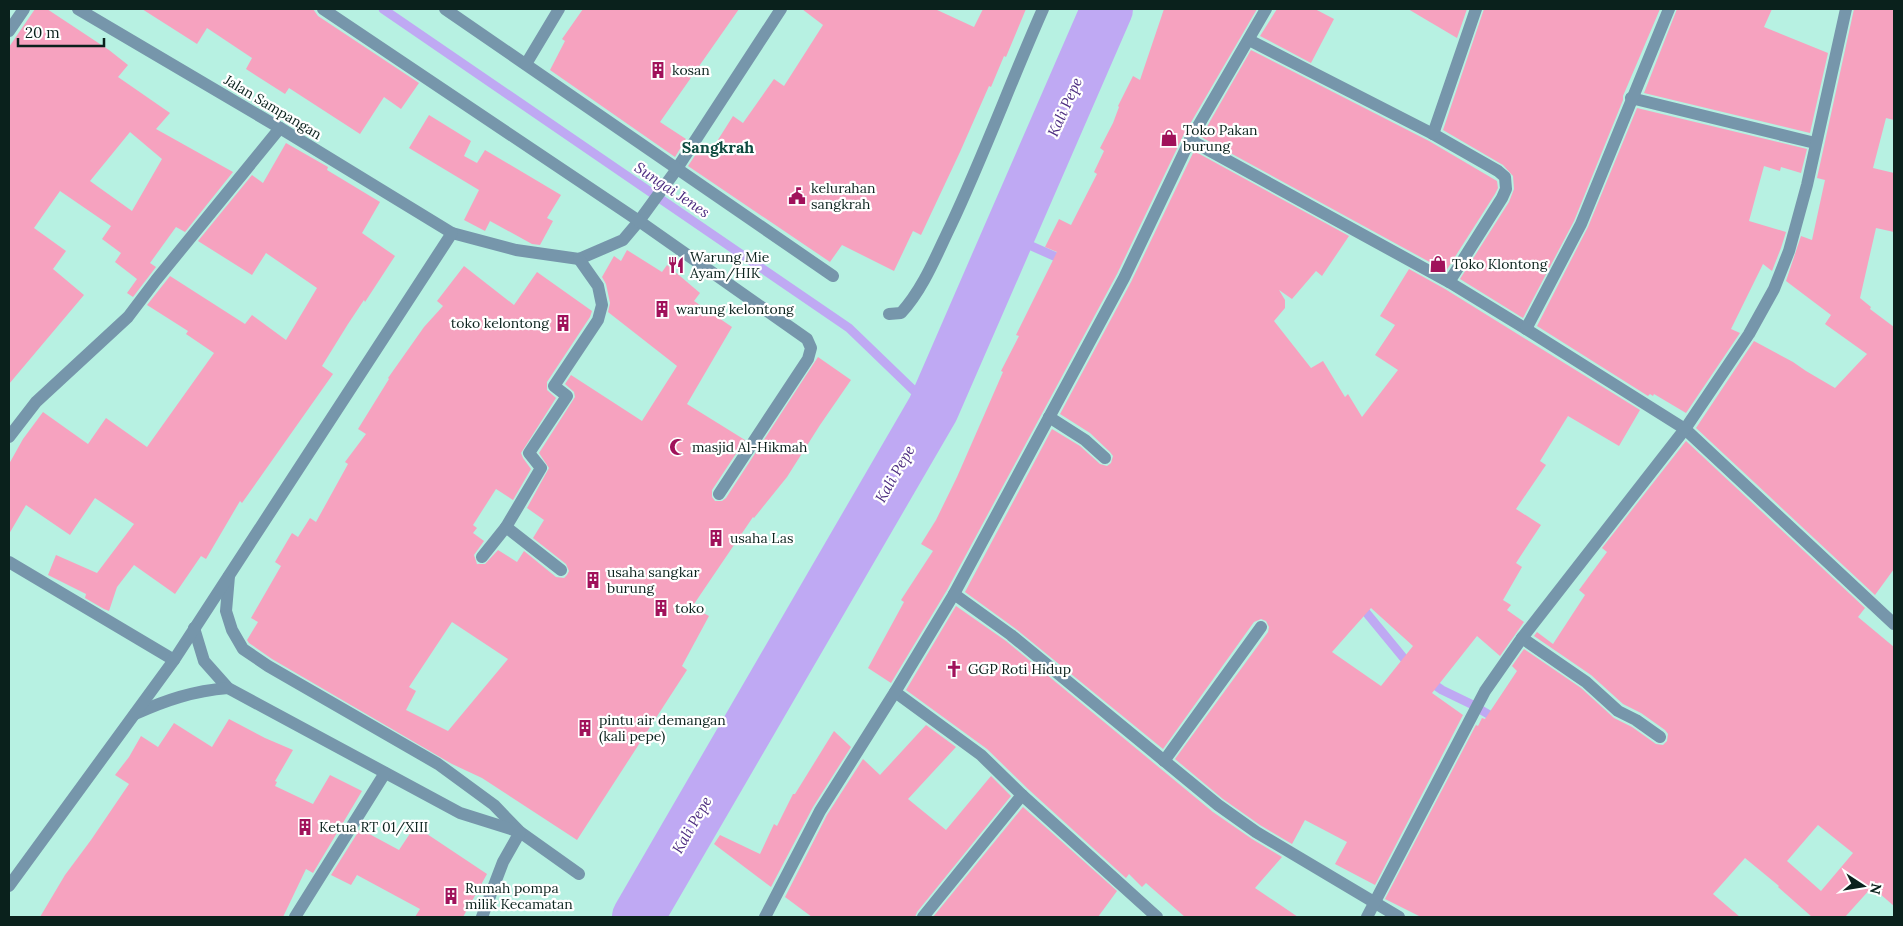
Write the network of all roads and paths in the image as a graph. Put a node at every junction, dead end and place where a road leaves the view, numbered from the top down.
1 (24, 9) edge
2 (78, 9) edge
3 (323, 9) edge
4 (445, 9) edge
5 (558, 9) edge
6 (781, 9) edge
7 (1043, 9) edge
8 (1266, 9) edge
9 (1476, 9) edge
10 (1667, 9) edge
11 (1846, 9) edge
12 (9, 31) edge
13 (1249, 40) junction
14 (526, 64) junction
15 (1631, 98) junction
16 (280, 128) junction
17 (1433, 134) junction
18 (1190, 140) junction
19 (1815, 143) junction
20 (676, 171) junction
21 (642, 216) junction
22 (452, 233) junction
23 (579, 259) junction
24 (834, 276) dead end
25 (1449, 282) junction
26 (889, 314) dead end
27 (1526, 329) junction
28 (1049, 417) junction
29 (1685, 429) junction
30 (9, 436) edge
31 (1105, 458) dead end
32 (719, 494) dead end
33 (506, 527) junction
34 (482, 557) dead end
35 (9, 562) edge
36 (561, 570) dead end
37 (229, 574) junction
38 (954, 594) junction
39 (1894, 624) edge
40 (1262, 627) dead end
41 (194, 628) junction
42 (1522, 638) junction
43 (174, 660) junction
44 (228, 688) junction
45 (895, 692) junction
46 (134, 715) junction
47 (1660, 737) dead end
48 (1164, 761) junction
49 (385, 773) junction
50 (1022, 795) junction
51 (520, 832) junction
52 (579, 874) dead end
53 (9, 886) edge
54 (1375, 904) junction
55 (295, 917) edge
56 (482, 917) edge
57 (765, 917) edge
58 (923, 917) edge
59 (1157, 917) edge
60 (1367, 917) edge
61 (1399, 917) edge

1 - 12 street
2 - 16 street, Jalan Sampangan
3 - 21 street
4 - 14 street
5 - 14 street
6 - 20 street
7 - 26 street
8 - 13 street
9 - 17 street
10 - 15 street
11 - 19 street
13 - 17 street
13 - 18 street
14 - 20 street
15 - 19 street
15 - 27 street
16 - 22 street, Jalan Sampangan
16 - 30 street
17 - 25 street
18 - 25 street
18 - 28 street
19 - 29 street
20 - 21 street
20 - 24 street
21 - 23 street
21 - 32 street
22 - 23 street, Jalan Sampangan
22 - 37 street
23 - 33 street
25 - 27 street
27 - 29 street
28 - 31 street
28 - 38 street
29 - 39 street
29 - 42 street
33 - 34 street
33 - 36 street
35 - 43 street
37 - 41 street
37 - 51 street
38 - 45 street
38 - 48 street
40 - 48 street
41 - 43 street
41 - 44 street
42 - 47 street
42 - 54 street
43 - 46 street
44 - 46 street
44 - 49 street
45 - 50 street
45 - 57 street
46 - 53 street
48 - 54 street
49 - 51 street
49 - 55 street
50 - 58 street
50 - 59 street
51 - 52 street
51 - 56 street
54 - 60 street
54 - 61 street

